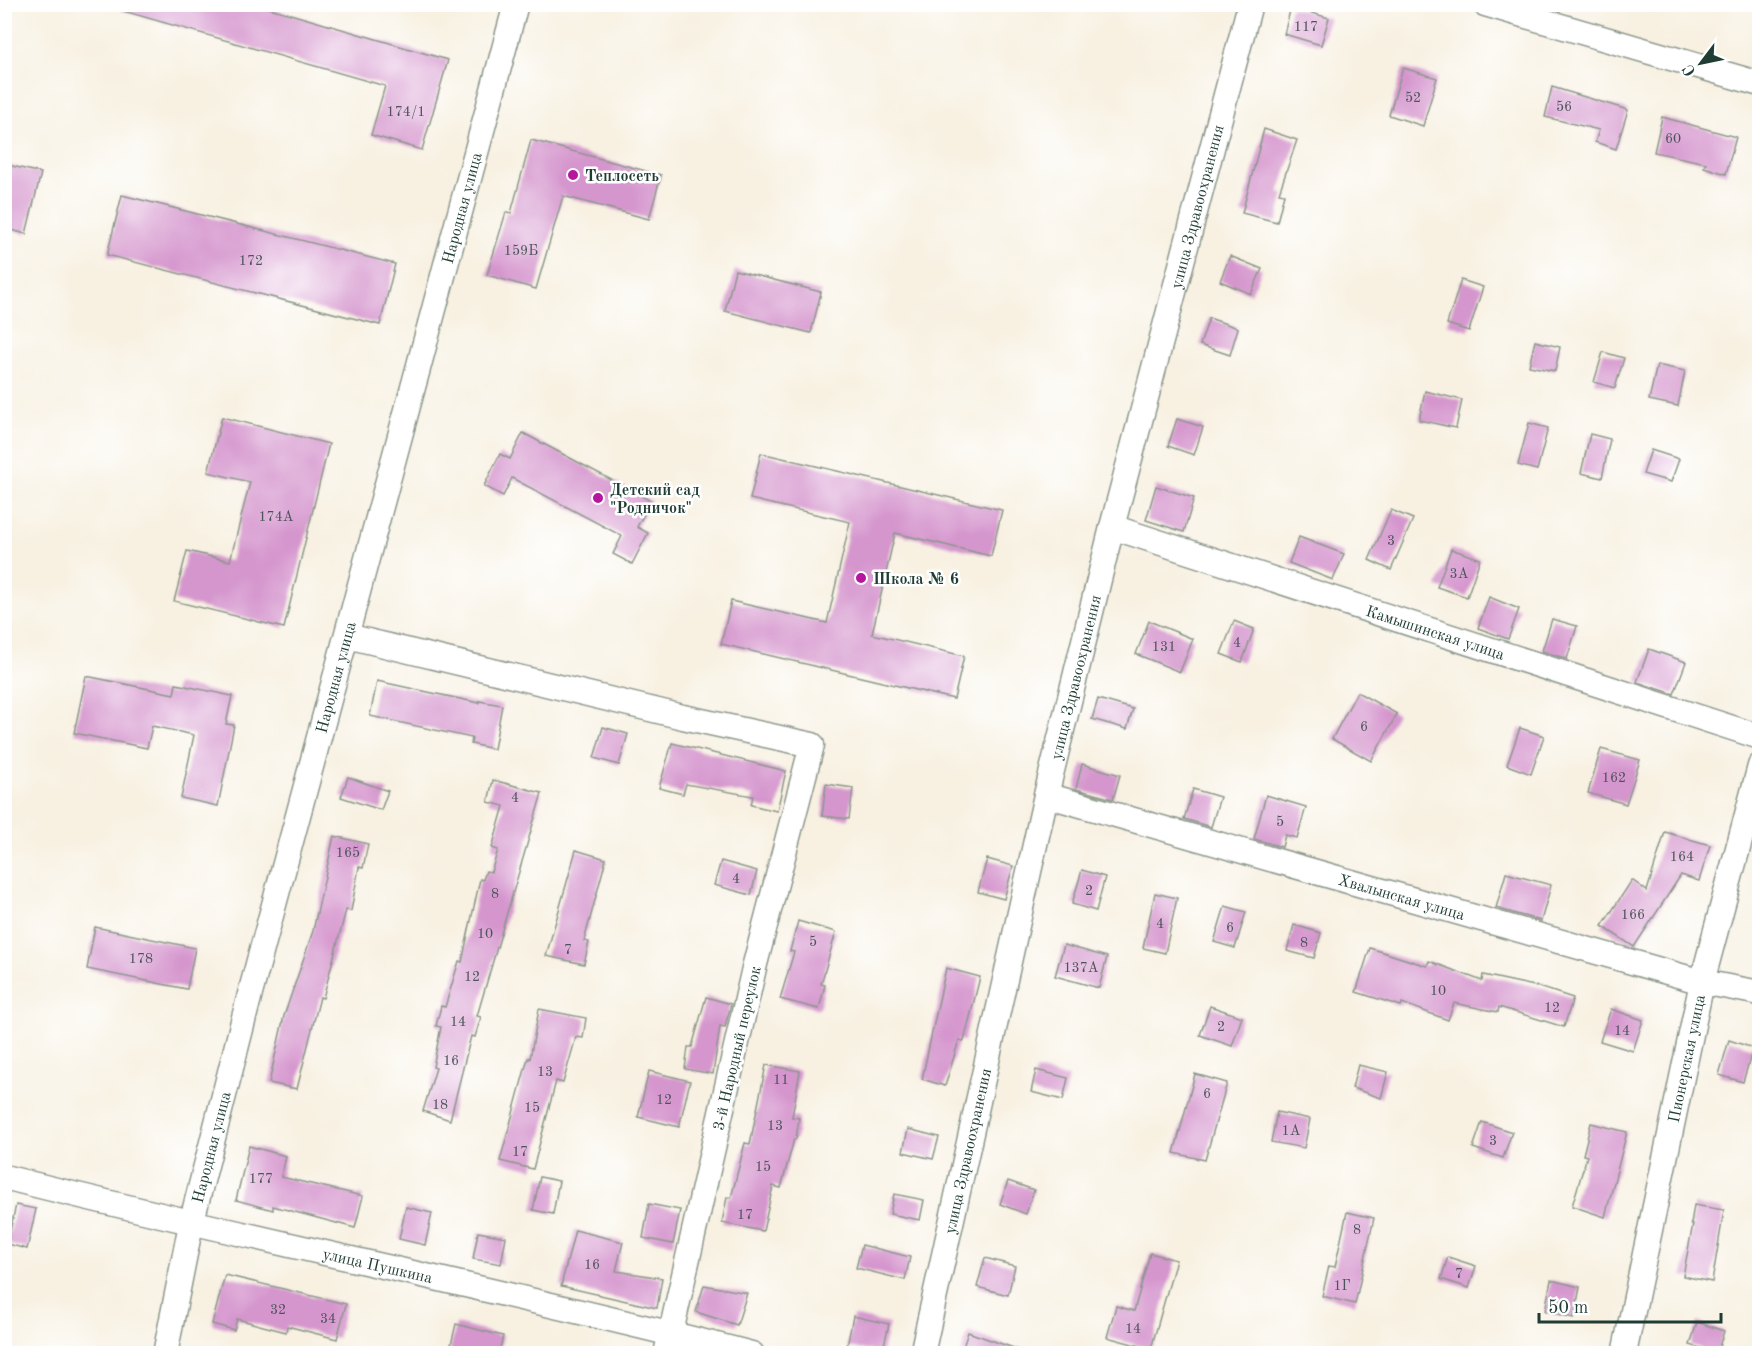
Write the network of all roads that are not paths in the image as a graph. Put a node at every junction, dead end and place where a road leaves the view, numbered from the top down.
1 (516, 4) edge
2 (1250, 4) edge
3 (1485, 4) edge
4 (1760, 84) edge
5 (1112, 527) junction
6 (348, 636) junction
7 (1760, 737) edge
8 (1760, 766) edge
9 (1046, 795) junction
10 (1702, 982) junction
11 (1760, 993) edge
12 (4, 1177) edge
13 (191, 1224) junction
14 (668, 1343) edge
15 (165, 1353) edge
16 (752, 1353) edge
17 (922, 1353) edge
18 (1624, 1353) edge

1 - 6 street, Народная улица
2 - 5 street, улица Здравоохранения
3 - 4 street
5 - 7 street, Камышинская улица
5 - 9 street, улица Здравоохранения
6 - 13 street, Народная улица
6 - 14 street, 3-й Народный переулок
8 - 10 street, Пионерская улица
9 - 10 street, Хвалынская улица
9 - 17 street, улица Здравоохранения
10 - 11 street, Хвалынская улица
10 - 18 street, Пионерская улица
12 - 13 street, улица Пушкина
13 - 14 street, улица Пушкина
13 - 15 street, Народная улица
14 - 16 street, улица Пушкина

